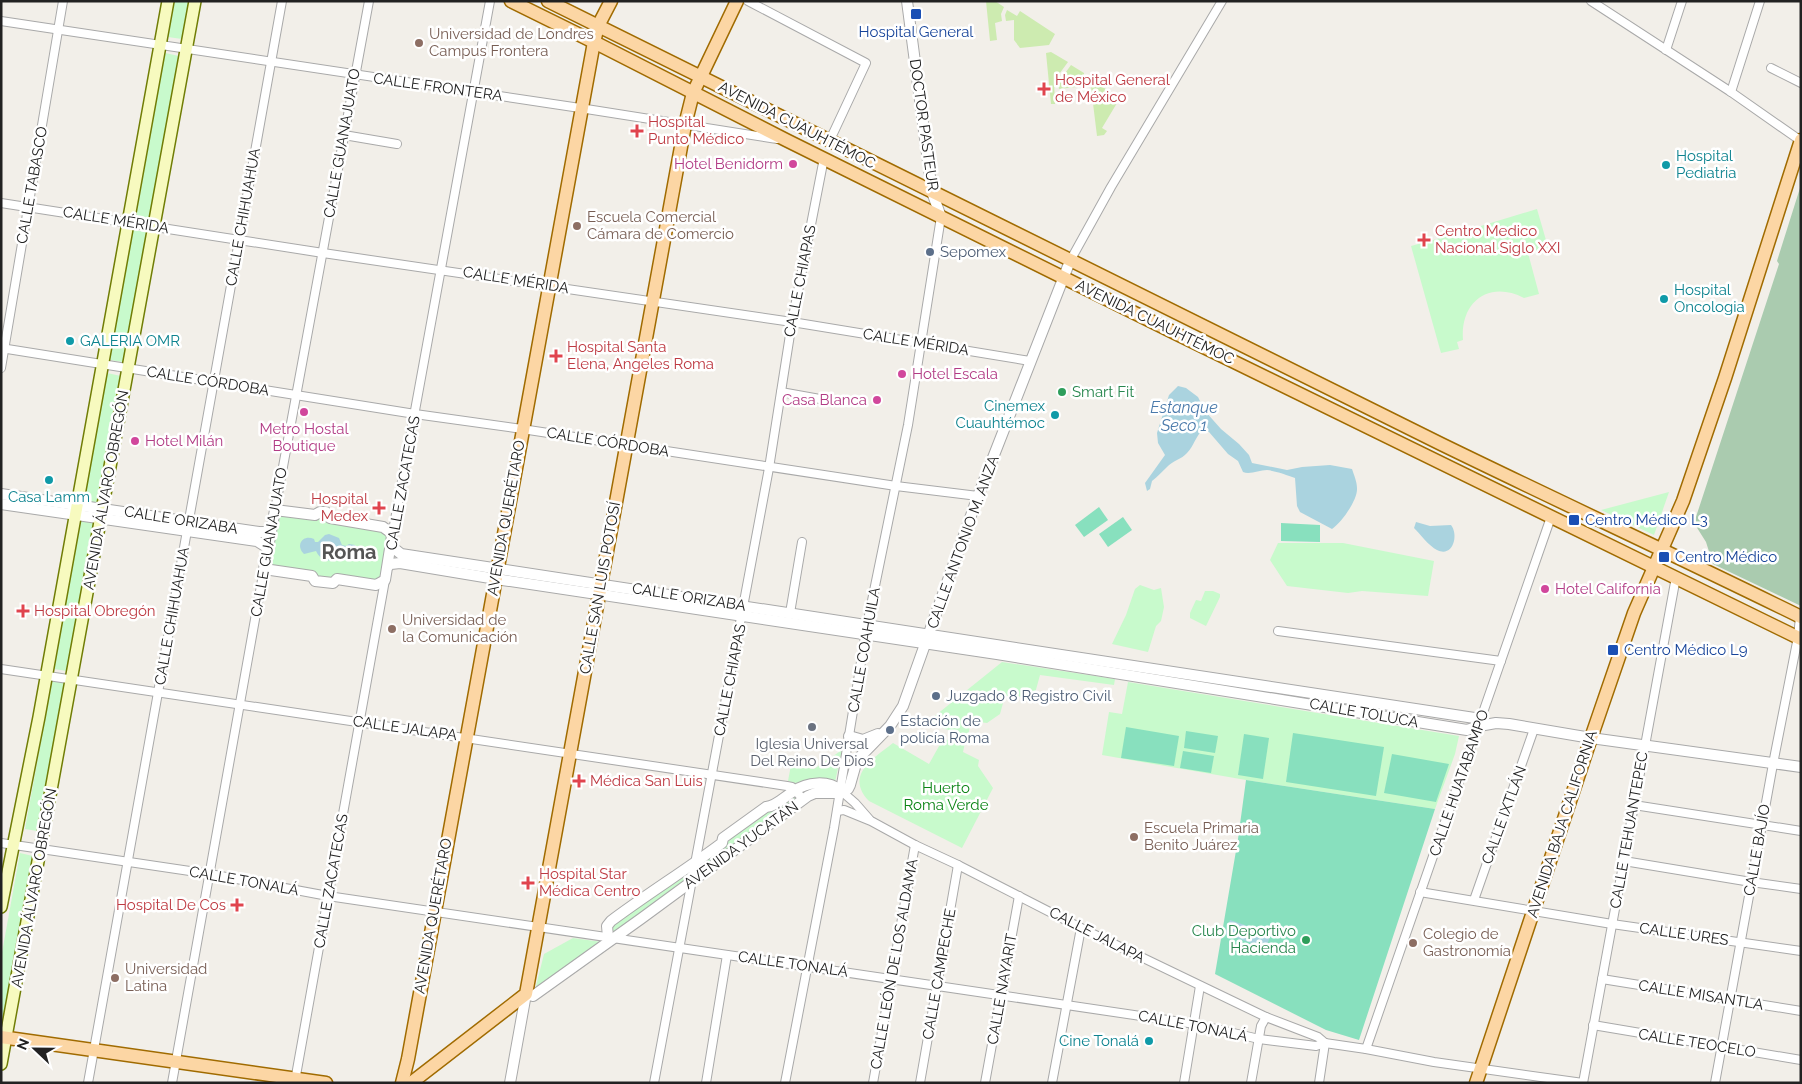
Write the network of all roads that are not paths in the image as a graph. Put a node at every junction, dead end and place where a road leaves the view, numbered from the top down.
1 (63, 1) edge
2 (168, 1) edge
3 (195, 1) edge
4 (282, 1) edge
5 (368, 1) edge
6 (490, 1) edge
7 (511, 1) edge
8 (548, 1) edge
9 (611, 1) edge
10 (737, 1) edge
11 (748, 1) edge
12 (907, 1) edge
13 (1222, 1) edge
14 (1591, 1) edge
15 (1682, 1) edge
16 (1760, 1) edge
17 (1, 21) edge
18 (598, 26) junction
19 (59, 29) junction
20 (594, 42) junction
21 (160, 44) junction
22 (187, 48) junction
23 (1666, 50) junction
24 (272, 61) junction
25 (1771, 68) dead end
26 (354, 74) junction
27 (702, 76) junction
28 (1801, 83) edge
29 (474, 92) junction
30 (1731, 92) junction
31 (693, 93) junction
32 (582, 108) junction
33 (685, 126) junction
34 (344, 135) junction
35 (786, 140) junction
36 (830, 140) junction
37 (1801, 141) edge
38 (397, 144) dead end
39 (824, 158) junction
40 (932, 192) junction
41 (1, 203) edge
42 (28, 207) junction
43 (941, 217) junction
44 (127, 222) junction
45 (154, 226) junction
46 (240, 239) junction
47 (323, 252) junction
48 (1070, 261) junction
49 (442, 269) junction
50 (1063, 277) junction
51 (549, 285) junction
52 (653, 300) junction
53 (792, 322) junction
54 (921, 343) junction
55 (3, 348) edge
56 (1030, 361) junction
57 (102, 364) junction
58 (1, 368) edge
59 (128, 368) junction
60 (214, 383) junction
61 (781, 392) junction
62 (296, 394) junction
63 (831, 401) dead end
64 (415, 414) junction
65 (522, 429) junction
66 (626, 445) junction
67 (769, 468) junction
68 (896, 486) junction
69 (1, 494) edge
70 (978, 496) junction
71 (1, 504) edge
72 (76, 509) junction
73 (275, 510) junction
74 (101, 513) junction
75 (1551, 517) junction
76 (188, 526) junction
77 (271, 529) junction
78 (392, 541) junction
79 (802, 542) dead end
80 (268, 548) junction
81 (1662, 549) junction
82 (388, 566) junction
83 (1654, 567) junction
84 (264, 569) junction
85 (496, 573) junction
86 (1676, 578) junction
87 (385, 580) junction
88 (600, 589) junction
89 (742, 610) junction
90 (790, 613) junction
91 (1800, 617) edge
92 (866, 630) junction
93 (1278, 631) dead end
94 (1799, 638) edge
95 (928, 639) junction
96 (1501, 662) junction
97 (1, 669) edge
98 (46, 675) junction
99 (72, 679) junction
100 (159, 692) junction
101 (241, 704) junction
102 (360, 722) junction
103 (1480, 722) junction
104 (1534, 729) junction
105 (884, 732) junction
106 (849, 736) junction
107 (466, 738) junction
108 (1590, 738) junction
109 (1644, 745) junction
110 (570, 753) junction
111 (1773, 764) junction
112 (1801, 768) edge
113 (712, 775) junction
114 (795, 790) junction
115 (840, 790) junction
116 (803, 799) junction
117 (1634, 805) junction
118 (837, 811) junction
119 (871, 821) junction
120 (1762, 825) junction
121 (1801, 831) edge
122 (7, 844) edge
123 (915, 845) junction
124 (41, 850) junction
125 (1624, 861) junction
126 (127, 862) junction
127 (694, 864) junction
128 (958, 865) junction
129 (210, 874) junction
130 (691, 881) junction
131 (1751, 882) junction
132 (1801, 889) edge
133 (1420, 892) junction
134 (328, 896) junction
135 (1019, 896) junction
136 (1474, 900) junction
137 (1, 907) edge
138 (434, 910) junction
139 (1534, 910) junction
140 (1612, 924) junction
141 (538, 926) junction
142 (1081, 928) junction
143 (611, 937) junction
144 (1740, 942) junction
145 (678, 947) junction
146 (1801, 951) edge
147 (727, 955) junction
148 (807, 967) junction
149 (890, 978) junction
150 (1602, 979) junction
151 (936, 986) junction
152 (1200, 986) junction
153 (526, 994) junction
154 (1001, 994) junction
155 (1730, 1000) junction
156 (1067, 1004) junction
157 (1801, 1011) edge
158 (1266, 1017) junction
159 (1195, 1024) junction
160 (1593, 1026) junction
161 (4, 1037) edge
162 (1259, 1039) junction
163 (1325, 1043) junction
164 (1721, 1047) junction
165 (1366, 1049) junction
166 (94, 1050) junction
167 (1801, 1060) edge
168 (176, 1062) junction
169 (1, 1064) edge
170 (1480, 1069) junction
171 (423, 1078) edge
172 (295, 1081) edge
173 (88, 1083) edge
174 (172, 1083) edge
175 (326, 1083) edge
176 (402, 1083) edge
177 (411, 1083) edge
178 (510, 1083) edge
179 (654, 1083) edge
180 (706, 1083) edge
181 (785, 1083) edge
182 (873, 1083) edge
183 (920, 1083) edge
184 (985, 1083) edge
185 (1052, 1083) edge
186 (1184, 1083) edge
187 (1251, 1083) edge
188 (1319, 1083) edge
189 (1476, 1083) edge
190 (1583, 1083) edge
191 (1715, 1083) edge

1 - 19 street, CALLE TABASCO
2 - 21 main road, AVENIDA ÁLVARO OBREGÓN
3 - 22 main road, AVENIDA ÁLVARO OBREGÓN
4 - 24 street, CALLE CHIHUAHUA
5 - 26 street, CALLE GUANAJUATO
6 - 29 street, CALLE ZACATECAS
7 - 20 main road, AVENIDA CUAUHTÉMOC
8 - 18 main road, AVENIDA CUAUHTÉMOC
9 - 18 main road, AVENIDA QUERÉTARO
10 - 27 main road, CALLE SAN LUIS POTOSÍ
11 - 36 street
12 - 40 street, DOCTOR PASTEUR
13 - 48 street
14 - 23 street
15 - 23 street
16 - 30 street
17 - 19 street, CALLE FRONTERA
18 - 20 main road, AVENIDA QUERÉTARO
18 - 27 main road, AVENIDA CUAUHTÉMOC
19 - 21 street, CALLE FRONTERA
19 - 42 street, CALLE TABASCO
20 - 31 main road, AVENIDA CUAUHTÉMOC
20 - 32 main road, AVENIDA QUERÉTARO
21 - 22 street, CALLE FRONTERA
21 - 44 main road, AVENIDA ÁLVARO OBREGÓN
22 - 24 street, CALLE FRONTERA
22 - 45 main road, AVENIDA ÁLVARO OBREGÓN
23 - 30 street
24 - 26 street, CALLE FRONTERA
24 - 46 street, CALLE CHIHUAHUA
25 - 28 street
26 - 29 street, CALLE FRONTERA
26 - 34 street, CALLE GUANAJUATO
27 - 31 main road, CALLE SAN LUIS POTOSÍ
27 - 36 main road, AVENIDA CUAUHTÉMOC
29 - 32 street, CALLE FRONTERA
29 - 49 street, CALLE ZACATECAS
30 - 37 street
31 - 33 main road, CALLE SAN LUIS POTOSÍ
31 - 35 main road, AVENIDA CUAUHTÉMOC
32 - 33 street, CALLE FRONTERA
32 - 51 main road, AVENIDA QUERÉTARO
33 - 35 street, CALLE FRONTERA
33 - 52 main road, CALLE SAN LUIS POTOSÍ
34 - 38 street
34 - 47 street, CALLE GUANAJUATO
35 - 39 main road, AVENIDA CUAUHTÉMOC
36 - 40 main road, AVENIDA CUAUHTÉMOC
37 - 81 main road, AVENIDA BAJA CALIFORNIA
39 - 43 main road, AVENIDA CUAUHTÉMOC
39 - 53 street, CALLE CHIAPAS
40 - 43 street, DOCTOR PASTEUR
40 - 48 main road, AVENIDA CUAUHTÉMOC
41 - 42 street, CALLE MÉRIDA
42 - 44 street, CALLE MÉRIDA
42 - 55 street, CALLE TABASCO
43 - 50 main road, AVENIDA CUAUHTÉMOC
43 - 54 street, CALLE COAHUILA
44 - 45 street, CALLE MÉRIDA
44 - 57 main road, AVENIDA ÁLVARO OBREGÓN
45 - 46 street, CALLE MÉRIDA
45 - 59 main road, AVENIDA ÁLVARO OBREGÓN
46 - 47 street, CALLE MÉRIDA
46 - 60 street, CALLE CHIHUAHUA
47 - 49 street, CALLE MÉRIDA
47 - 62 street, CALLE GUANAJUATO
48 - 50 street, CALLE ANTONIO M. ANZA
48 - 81 main road, AVENIDA CUAUHTÉMOC
49 - 51 street, CALLE MÉRIDA
49 - 64 street, CALLE ZACATECAS
50 - 56 street, CALLE ANTONIO M. ANZA
50 - 75 main road, AVENIDA CUAUHTÉMOC
51 - 52 street, CALLE MÉRIDA
51 - 65 main road, AVENIDA QUERÉTARO
52 - 53 street, CALLE MÉRIDA
52 - 66 main road, CALLE SAN LUIS POTOSÍ
53 - 54 street, CALLE MÉRIDA
53 - 61 street, CALLE CHIAPAS
54 - 56 street, CALLE MÉRIDA
54 - 68 street, CALLE COAHUILA
55 - 57 street, CALLE CÓRDOBA
55 - 58 street, CALLE TABASCO
56 - 70 street, CALLE ANTONIO M. ANZA
57 - 59 street, CALLE CÓRDOBA
57 - 72 main road, AVENIDA ÁLVARO OBREGÓN
59 - 60 street, CALLE CÓRDOBA
59 - 74 main road, AVENIDA ÁLVARO OBREGÓN
60 - 62 street, CALLE CÓRDOBA
60 - 76 street, CALLE CHIHUAHUA
61 - 63 street
61 - 67 street, CALLE CHIAPAS
62 - 64 street, CALLE CÓRDOBA
62 - 73 street, CALLE GUANAJUATO
64 - 65 street, CALLE CÓRDOBA
64 - 78 street, CALLE ZACATECAS
65 - 66 street, CALLE CÓRDOBA
65 - 85 main road, AVENIDA QUERÉTARO
66 - 67 street, CALLE CÓRDOBA
66 - 88 main road, CALLE SAN LUIS POTOSÍ
67 - 68 street, CALLE CÓRDOBA
67 - 89 street, CALLE CHIAPAS
68 - 70 street, CALLE CÓRDOBA
68 - 92 street, CALLE COAHUILA
69 - 72 street, CALLE ORIZABA
70 - 95 street, CALLE ANTONIO M. ANZA
71 - 72 street, CALLE ORIZABA
72 - 74 street, CALLE ORIZABA
72 - 98 main road, AVENIDA ÁLVARO OBREGÓN
73 - 77 street, CALLE GUANAJUATO
73 - 78 street, CALLE ORIZABA
74 - 76 street, CALLE ORIZABA
74 - 99 main road, AVENIDA ÁLVARO OBREGÓN
75 - 83 main road, AVENIDA CUAUHTÉMOC
75 - 96 street, CALLE HUATABAMPO
76 - 77 street, CALLE ORIZABA
76 - 80 street, CALLE ORIZABA
76 - 100 street, CALLE CHIHUAHUA
77 - 80 street, CALLE GUANAJUATO
78 - 82 street, CALLE ZACATECAS
78 - 85 street, CALLE ORIZABA
79 - 90 street
80 - 84 street, CALLE GUANAJUATO
81 - 83 main road, AVENIDA BAJA CALIFORNIA
81 - 91 main road, AVENIDA CUAUHTÉMOC
82 - 85 street, CALLE ORIZABA
82 - 87 street, CALLE ZACATECAS
83 - 86 main road, AVENIDA CUAUHTÉMOC
83 - 108 main road, AVENIDA BAJA CALIFORNIA
84 - 87 street
84 - 101 street, CALLE GUANAJUATO
85 - 88 street, CALLE ORIZABA
85 - 107 main road, AVENIDA QUERÉTARO
86 - 94 main road, AVENIDA CUAUHTÉMOC
86 - 109 street, CALLE TEHUANTEPEC
87 - 102 street, CALLE ZACATECAS
88 - 89 street, CALLE ORIZABA
88 - 110 main road, CALLE SAN LUIS POTOSÍ
89 - 90 street, CALLE ORIZABA
89 - 92 street, CALLE ORIZABA
89 - 113 street, CALLE CHIAPAS
90 - 92 street, CALLE ORIZABA
91 - 94 street, CALLE BAJÍO
92 - 95 street, CALLE ORIZABA
92 - 106 street, CALLE COAHUILA
93 - 96 street
94 - 111 street, CALLE BAJÍO
95 - 103 street, CALLE TOLUCA
95 - 105 street, CALLE ANTONIO M. ANZA
96 - 103 street, CALLE HUATABAMPO
97 - 98 street, CALLE JALAPA
98 - 99 street, CALLE JALAPA
98 - 122 main road, AVENIDA ÁLVARO OBREGÓN
99 - 100 street, CALLE JALAPA
99 - 124 main road, AVENIDA ÁLVARO OBREGÓN
100 - 101 street, CALLE JALAPA
100 - 126 street, CALLE CHIHUAHUA
101 - 102 street, CALLE JALAPA
101 - 129 street, CALLE GUANAJUATO
102 - 107 street, CALLE JALAPA
102 - 134 street, CALLE ZACATECAS
103 - 104 street, CALLE TOLUCA
103 - 133 street, CALLE HUATABAMPO
104 - 108 street, CALLE TOLUCA
104 - 136 street, CALLE IXTLÁN
105 - 106 street
105 - 115 street, CALLE ANTONIO M. ANZA
106 - 115 street, CALLE COAHUILA
107 - 110 street, CALLE JALAPA
107 - 138 main road, AVENIDA QUERÉTARO
108 - 109 street, CALLE TOLUCA
108 - 139 main road, AVENIDA BAJA CALIFORNIA
109 - 111 street, CALLE TOLUCA
109 - 117 street, CALLE TEHUANTEPEC
110 - 113 street, CALLE JALAPA
110 - 141 main road, CALLE SAN LUIS POTOSÍ
111 - 112 street, CALLE TOLUCA
111 - 120 street, CALLE BAJÍO
113 - 114 street, CALLE JALAPA
113 - 127 street, CALLE CHIAPAS
114 - 115 street, AVENIDA YUCATÁN
114 - 116 street
114 - 127 street, AVENIDA YUCATÁN
115 - 116 street, AVENIDA YUCATÁN
115 - 118 street, CALLE COAHUILA
115 - 119 street, CALLE JALAPA
116 - 130 street, AVENIDA YUCATÁN
117 - 120 street
117 - 125 street, CALLE TEHUANTEPEC
118 - 119 street, CALLE JALAPA
118 - 148 street, CALLE COAHUILA
119 - 123 street, CALLE JALAPA
120 - 121 street
120 - 131 street, CALLE BAJÍO
122 - 124 street, CALLE TONALÁ
122 - 137 main road, AVENIDA ÁLVARO OBREGÓN
123 - 128 street, CALLE JALAPA
123 - 149 street, CALLE LEÓN DE LOS ALDAMA
124 - 126 street, CALLE TONALÁ
124 - 161 main road, AVENIDA ÁLVARO OBREGÓN
125 - 131 street
125 - 140 street, CALLE TEHUANTEPEC
126 - 129 street, CALLE TONALÁ
126 - 166 street, CALLE CHIHUAHUA
127 - 130 street, CALLE CHIAPAS
127 - 143 street, AVENIDA YUCATÁN
128 - 135 street, CALLE JALAPA
128 - 151 street, CALLE CAMPECHE
129 - 134 street, CALLE TONALÁ
129 - 168 street, CALLE GUANAJUATO
130 - 143 street, AVENIDA YUCATÁN
130 - 145 street, CALLE CHIAPAS
131 - 132 street
131 - 144 street, CALLE BAJÍO
133 - 136 street, CALLE URES
133 - 165 street, CALLE HUATABAMPO
134 - 138 street, CALLE TONALÁ
134 - 172 street, CALLE ZACATECAS
135 - 142 street, CALLE JALAPA
135 - 154 street, CALLE NAYARIT
136 - 139 street, CALLE URES
138 - 141 street, CALLE TONALÁ
138 - 176 main road, AVENIDA QUERÉTARO
139 - 140 street, CALLE URES
139 - 170 main road, AVENIDA BAJA CALIFORNIA
140 - 144 street, CALLE URES
140 - 150 street, CALLE TEHUANTEPEC
141 - 143 street, CALLE TONALÁ
141 - 153 main road, CALLE SAN LUIS POTOSÍ
142 - 152 street, CALLE JALAPA
142 - 156 street
143 - 145 street, CALLE TONALÁ
143 - 153 street, AVENIDA YUCATÁN
144 - 146 street, CALLE URES
144 - 155 street, CALLE BAJÍO
145 - 147 street, CALLE TONALÁ
145 - 179 street, CALLE CHIAPAS
147 - 148 street, CALLE TONALÁ
147 - 180 street
148 - 149 street, CALLE TONALÁ
148 - 181 street, CALLE COAHUILA
149 - 151 street, CALLE TONALÁ
149 - 182 street, CALLE LEÓN DE LOS ALDAMA
150 - 155 street, CALLE MISANTLA
150 - 160 street, CALLE TEHUANTEPEC
151 - 154 street, CALLE TONALÁ
151 - 183 street, CALLE CAMPECHE
152 - 158 street, CALLE JALAPA
152 - 159 street
153 - 171 main road, AVENIDA YUCATÁN
153 - 178 street, CALLE SAN LUIS POTOSÍ
154 - 156 street, CALLE TONALÁ
154 - 184 street, CALLE NAYARIT
155 - 157 street, CALLE MISANTLA
155 - 164 street, CALLE BAJÍO
156 - 159 street, CALLE TONALÁ
156 - 185 street
158 - 162 street
158 - 163 street, CALLE JALAPA
159 - 162 street, CALLE TONALÁ
159 - 186 street
160 - 164 street, CALLE TEOCELO
160 - 190 street, CALLE TEHUANTEPEC
161 - 166 main road
161 - 169 main road, AVENIDA ÁLVARO OBREGÓN
162 - 163 street, CALLE TONALÁ
162 - 187 street
163 - 165 street, CALLE TONALÁ
163 - 188 street
164 - 167 street, CALLE TEOCELO
164 - 191 street, CALLE BAJÍO
165 - 170 street, CALLE TONALÁ
166 - 168 main road
166 - 173 street, CALLE CHIHUAHUA
168 - 172 main road
168 - 174 street, CALLE GUANAJUATO
170 - 189 main road, AVENIDA BAJA CALIFORNIA
170 - 190 street, CALLE TONALÁ
171 - 177 main road, AVENIDA YUCATÁN
172 - 175 main road

